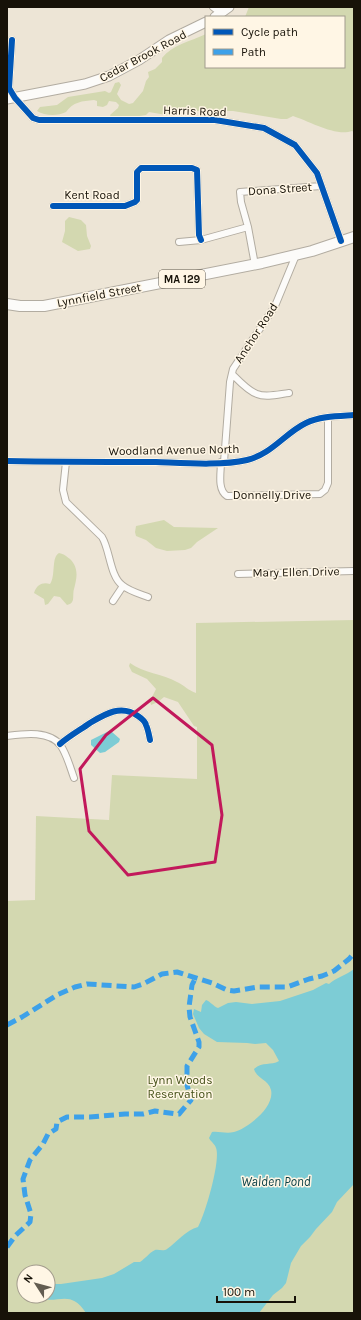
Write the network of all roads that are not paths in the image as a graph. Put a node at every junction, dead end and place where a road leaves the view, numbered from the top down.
1 (213, 7) edge
2 (229, 7) edge
3 (218, 15) edge
4 (205, 22) edge
5 (12, 40) dead end
6 (11, 98) edge
7 (321, 186) junction
8 (53, 206) dead end
9 (248, 227) junction
10 (354, 237) edge
11 (201, 240) junction
12 (341, 241) junction
13 (180, 242) dead end
14 (296, 254) junction
15 (255, 264) junction
16 (7, 304) edge
17 (232, 374) junction
18 (289, 393) dead end
19 (354, 415) edge
20 (328, 417) junction
21 (7, 462) edge
22 (66, 462) junction
23 (223, 462) junction
24 (354, 571) edge
25 (238, 574) dead end
26 (123, 586) junction
27 (148, 597) dead end
28 (113, 601) dead end
29 (7, 736) edge
30 (150, 740) dead end
31 (60, 744) junction
32 (74, 778) dead end

1 - 3 street
2 - 3 street
4 - 6 street, Cedar Brook Road
5 - 6 street
6 - 7 street, Harris Road
7 - 9 street, Dona Street
7 - 12 street, Harris Road
8 - 11 street, Kent Road
9 - 11 street
9 - 15 street, Dona Street
10 - 12 main road, Lynnfield Street / MA 129
11 - 13 street
12 - 14 main road, Lynnfield Street / MA 129
14 - 15 main road, Lynnfield Street / MA 129
14 - 17 street, Anchor Road
15 - 16 main road, Lynnfield Street / MA 129
17 - 18 street
17 - 23 street, Anchor Road
19 - 20 street, Woodland Avenue North
20 - 23 street, Woodland Avenue North
20 - 23 street, Donnelly Drive
21 - 22 street, Woodland Avenue North
22 - 23 street, Woodland Avenue North
22 - 26 street
24 - 25 street, Mary Ellen Drive
26 - 27 street
26 - 28 street
29 - 31 street
30 - 31 street
31 - 32 street

